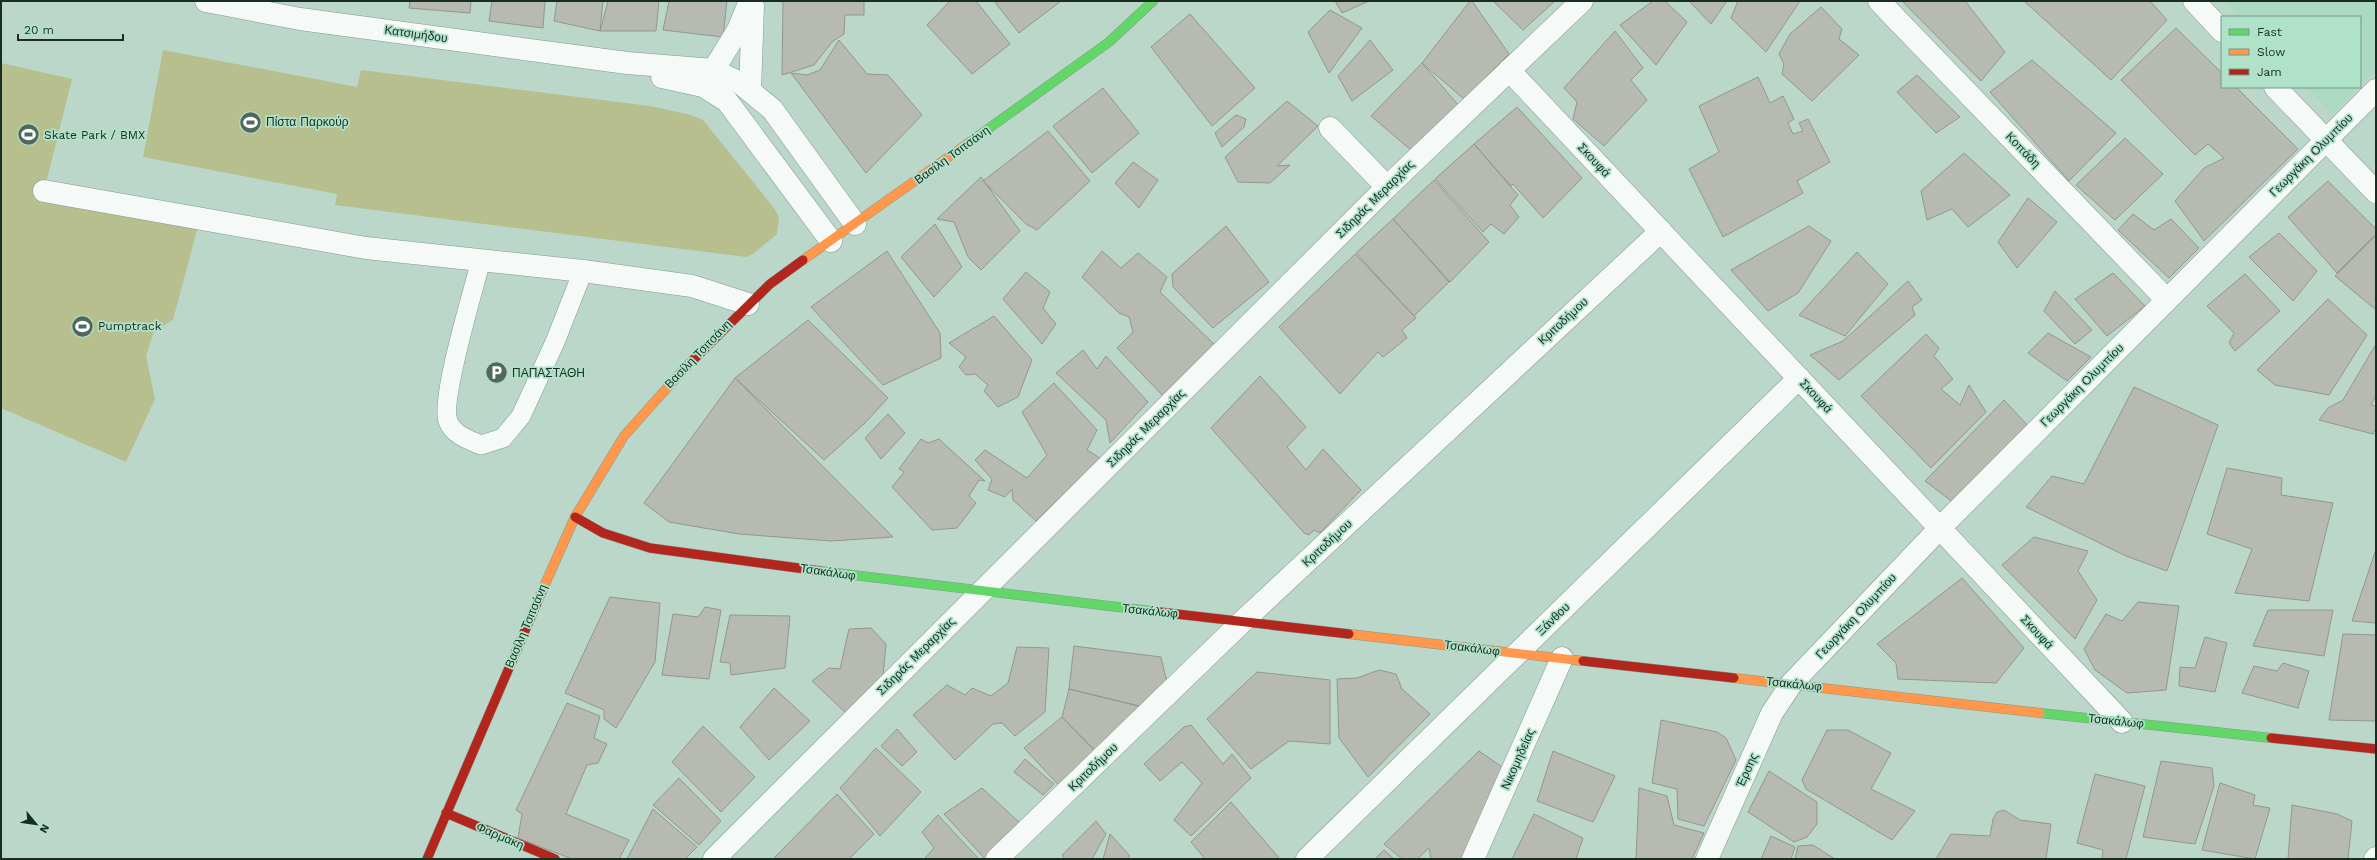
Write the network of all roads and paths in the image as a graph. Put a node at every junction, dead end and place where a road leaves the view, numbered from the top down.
1 (206, 1) edge
2 (750, 1) edge
3 (753, 1) edge
4 (1153, 1) edge
5 (1582, 1) edge
6 (1879, 1) edge
7 (2194, 1) edge
8 (2221, 30) edge
9 (1509, 70) junction
10 (709, 78) junction
11 (2276, 88) edge
12 (750, 90) junction
13 (2376, 90) edge
14 (1330, 128) dead end
15 (2325, 140) junction
16 (1387, 187) junction
17 (44, 191) dead end
18 (2376, 192) edge
19 (855, 224) junction
20 (1660, 231) junction
21 (831, 241) junction
22 (481, 260) junction
23 (583, 271) junction
24 (2167, 300) junction
25 (748, 304) junction
26 (1799, 378) junction
27 (575, 517) junction
28 (1940, 528) junction
29 (980, 592) junction
30 (1243, 621) junction
31 (1517, 654) junction
32 (1562, 658) junction
33 (1792, 683) junction
34 (2122, 722) junction
35 (2376, 748) edge
36 (446, 813) junction
37 (427, 859) edge
38 (554, 859) edge
39 (714, 859) edge
40 (997, 859) edge
41 (1307, 859) edge
42 (1473, 859) edge
43 (1707, 859) edge

1 - 10 street, Κατσιμήδου
2 - 10 street
3 - 12 street
4 - 19 street, Βασίλη Τσιτσάνη
5 - 9 street, Σιδηράς Μεραρχίας
6 - 24 street, Κοπάδη
7 - 8 street
9 - 16 street, Σιδηράς Μεραρχίας
9 - 20 street, Σκουφά
10 - 12 street
10 - 21 street
11 - 15 street
12 - 19 street
13 - 15 street, Γεωργάκη Ολυμπίου
14 - 16 street
15 - 18 street
15 - 24 street, Γεωργάκη Ολυμπίου
16 - 29 street, Σιδηράς Μεραρχίας
17 - 22 street
19 - 21 street, Βασίλη Τσιτσάνη
20 - 26 street, Σκουφά
20 - 30 street, Κριτοδήμου
21 - 25 street, Βασίλη Τσιτσάνη
22 - 23 street
22 - 23 lane
23 - 25 street
24 - 28 street, Γεωργάκη Ολυμπίου
25 - 27 street, Βασίλη Τσιτσάνη
26 - 28 street, Σκουφά
26 - 31 street, Ξάνθου
27 - 29 street, Τσακάλωφ
27 - 36 street, Βασίλη Τσιτσάνη
28 - 33 street, Γεωργάκη Ολυμπίου
28 - 34 street, Σκουφά
29 - 30 street, Τσακάλωφ
29 - 39 street, Σιδηράς Μεραρχίας
30 - 31 street, Τσακάλωφ
30 - 40 street, Κριτοδήμου
31 - 32 street, Τσακάλωφ
31 - 41 street, Ξάνθου
32 - 33 street, Τσακάλωφ
32 - 42 street, Νικομηδείας
33 - 34 street, Τσακάλωφ
33 - 43 street, Έρσης
34 - 35 street, Τσακάλωφ
36 - 37 street, Βασίλη Τσιτσάνη
36 - 38 street, Φαρμάκη

